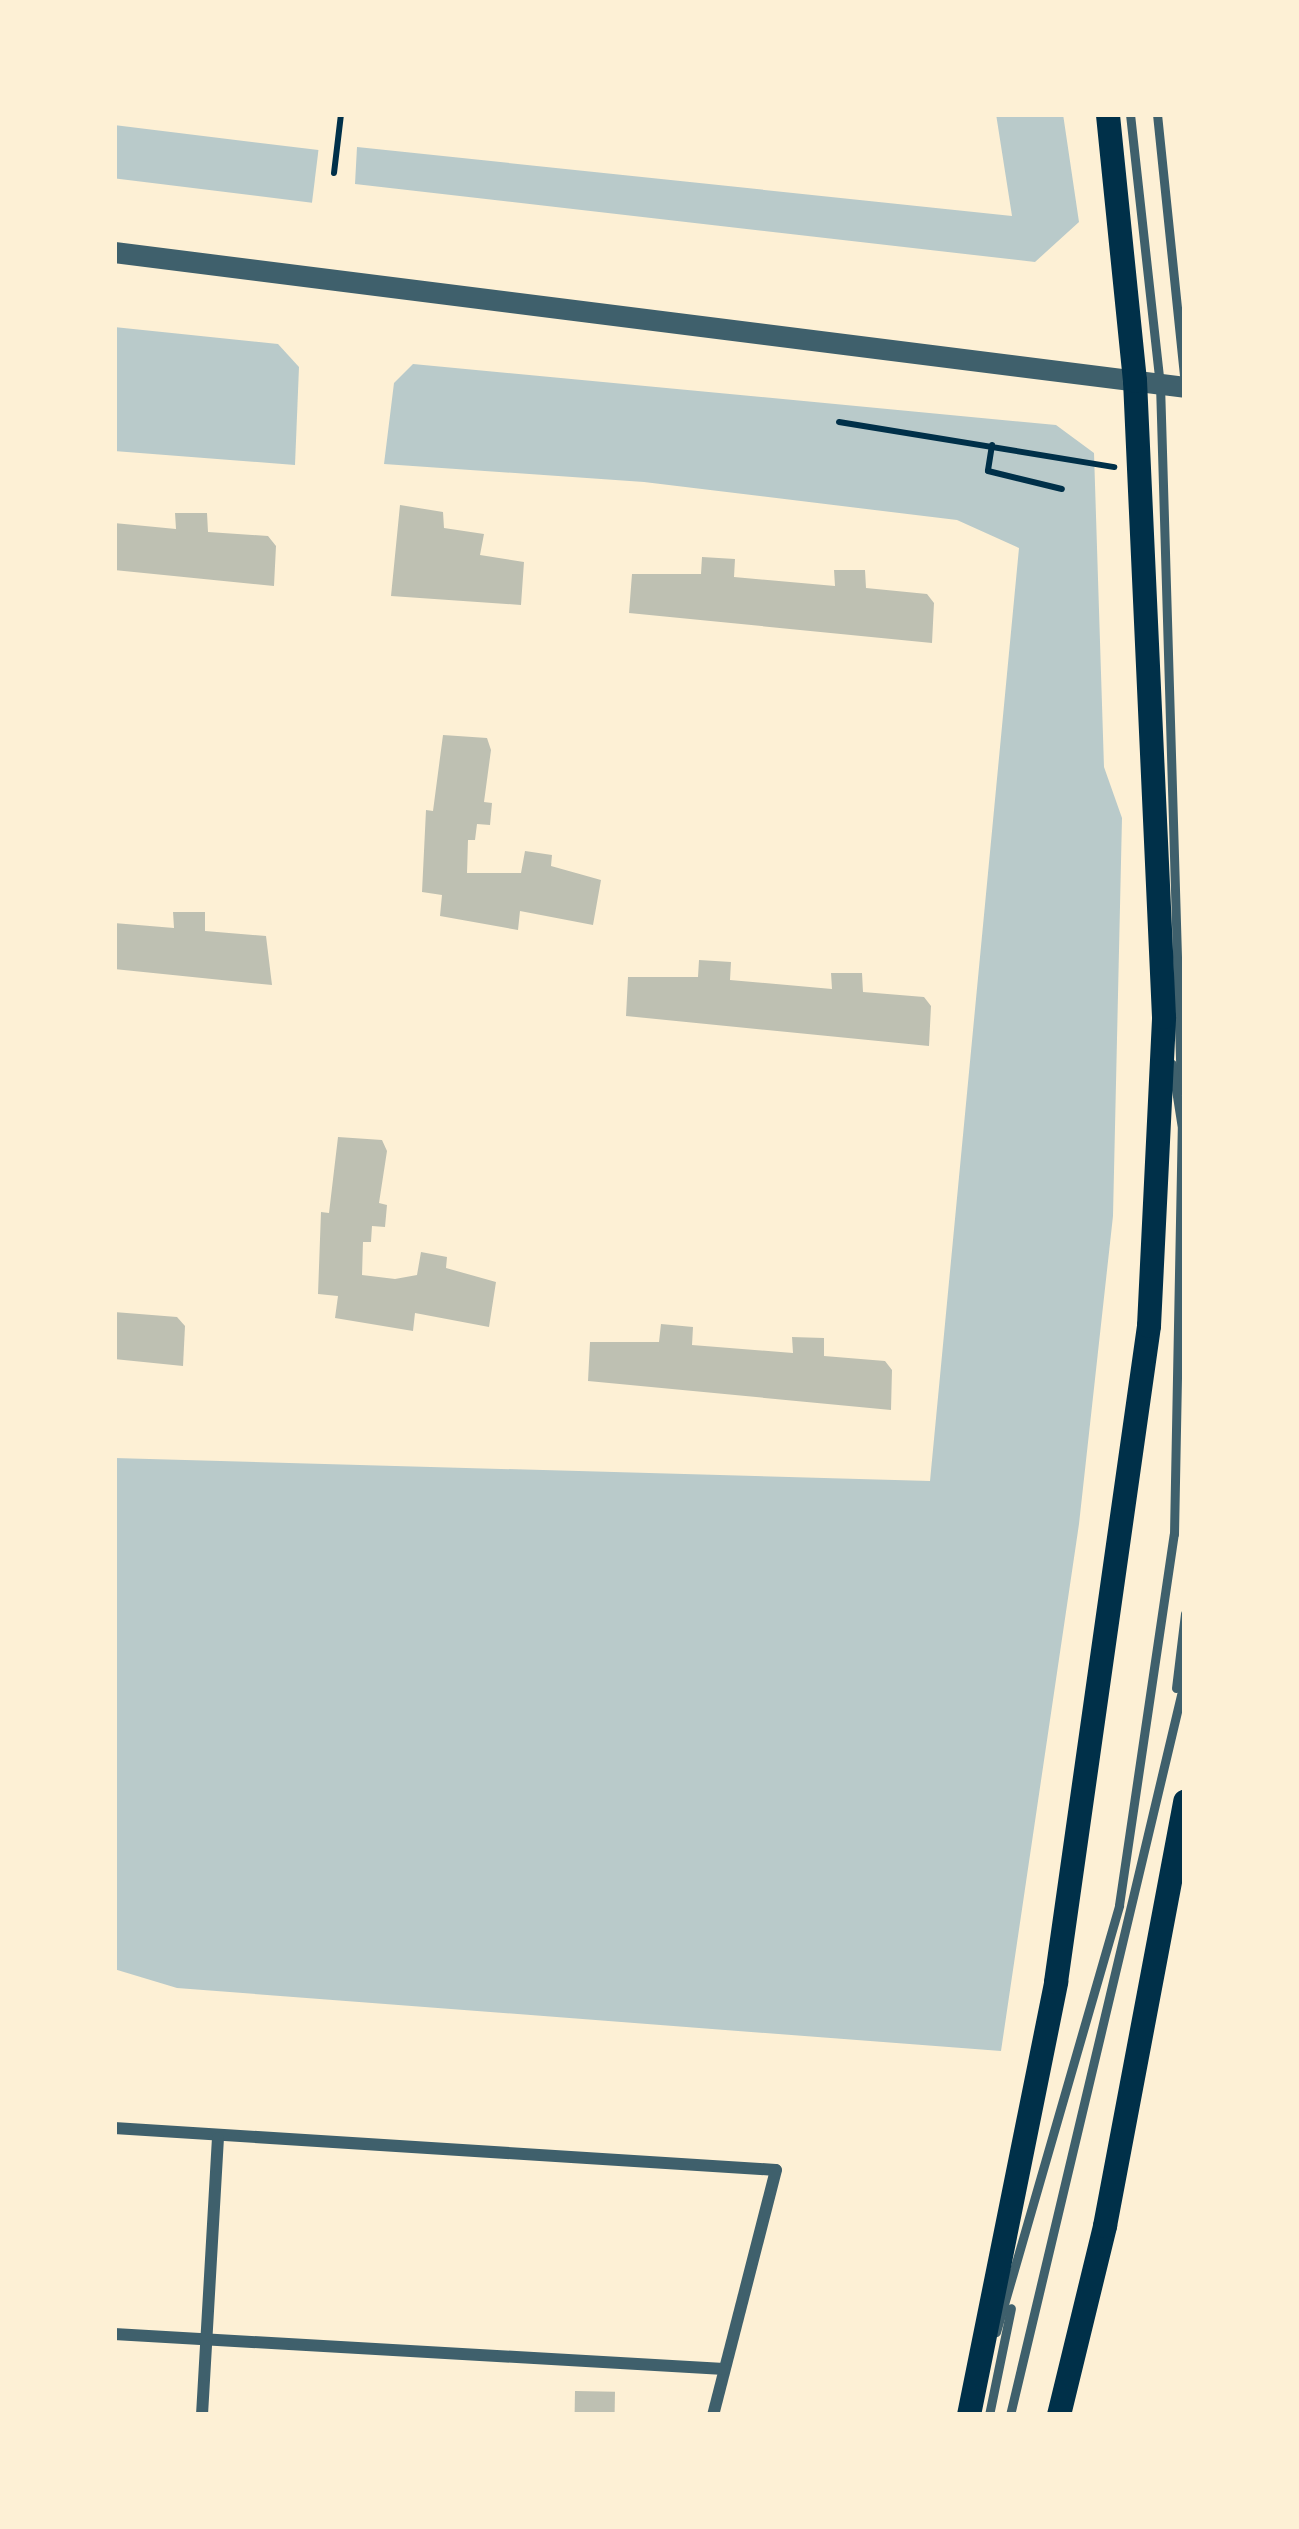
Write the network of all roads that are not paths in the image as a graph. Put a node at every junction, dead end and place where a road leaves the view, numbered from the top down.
1 (1108, 114) edge
2 (1130, 114) edge
3 (1157, 114) edge
4 (114, 252) edge
5 (1147, 382) junction
6 (1185, 388) edge
7 (1164, 1017) junction
8 (1182, 1128) junction
9 (1185, 1614) edge
10 (1185, 1678) edge
11 (1174, 1706) junction
12 (1185, 1801) edge
13 (114, 2128) edge
14 (218, 2138) junction
15 (1016, 2285) junction
16 (114, 2334) edge
17 (208, 2341) junction
18 (724, 2369) junction
19 (977, 2379) junction
20 (202, 2415) edge
21 (713, 2415) edge
22 (969, 2415) edge
23 (989, 2415) edge
24 (1010, 2415) edge
25 (1059, 2415) edge

1 - 5 main road
2 - 5 lane
3 - 6 lane
4 - 5 street
5 - 6 street
5 - 7 main road
5 - 8 lane
7 - 8 lane
7 - 19 main road
8 - 15 lane
9 - 11 lane
10 - 11 lane
11 - 24 lane
12 - 25 main road
13 - 14 street
14 - 17 street
14 - 18 street
15 - 19 lane
15 - 23 lane
16 - 17 street
17 - 18 street
17 - 20 street
18 - 21 street
19 - 22 main road

